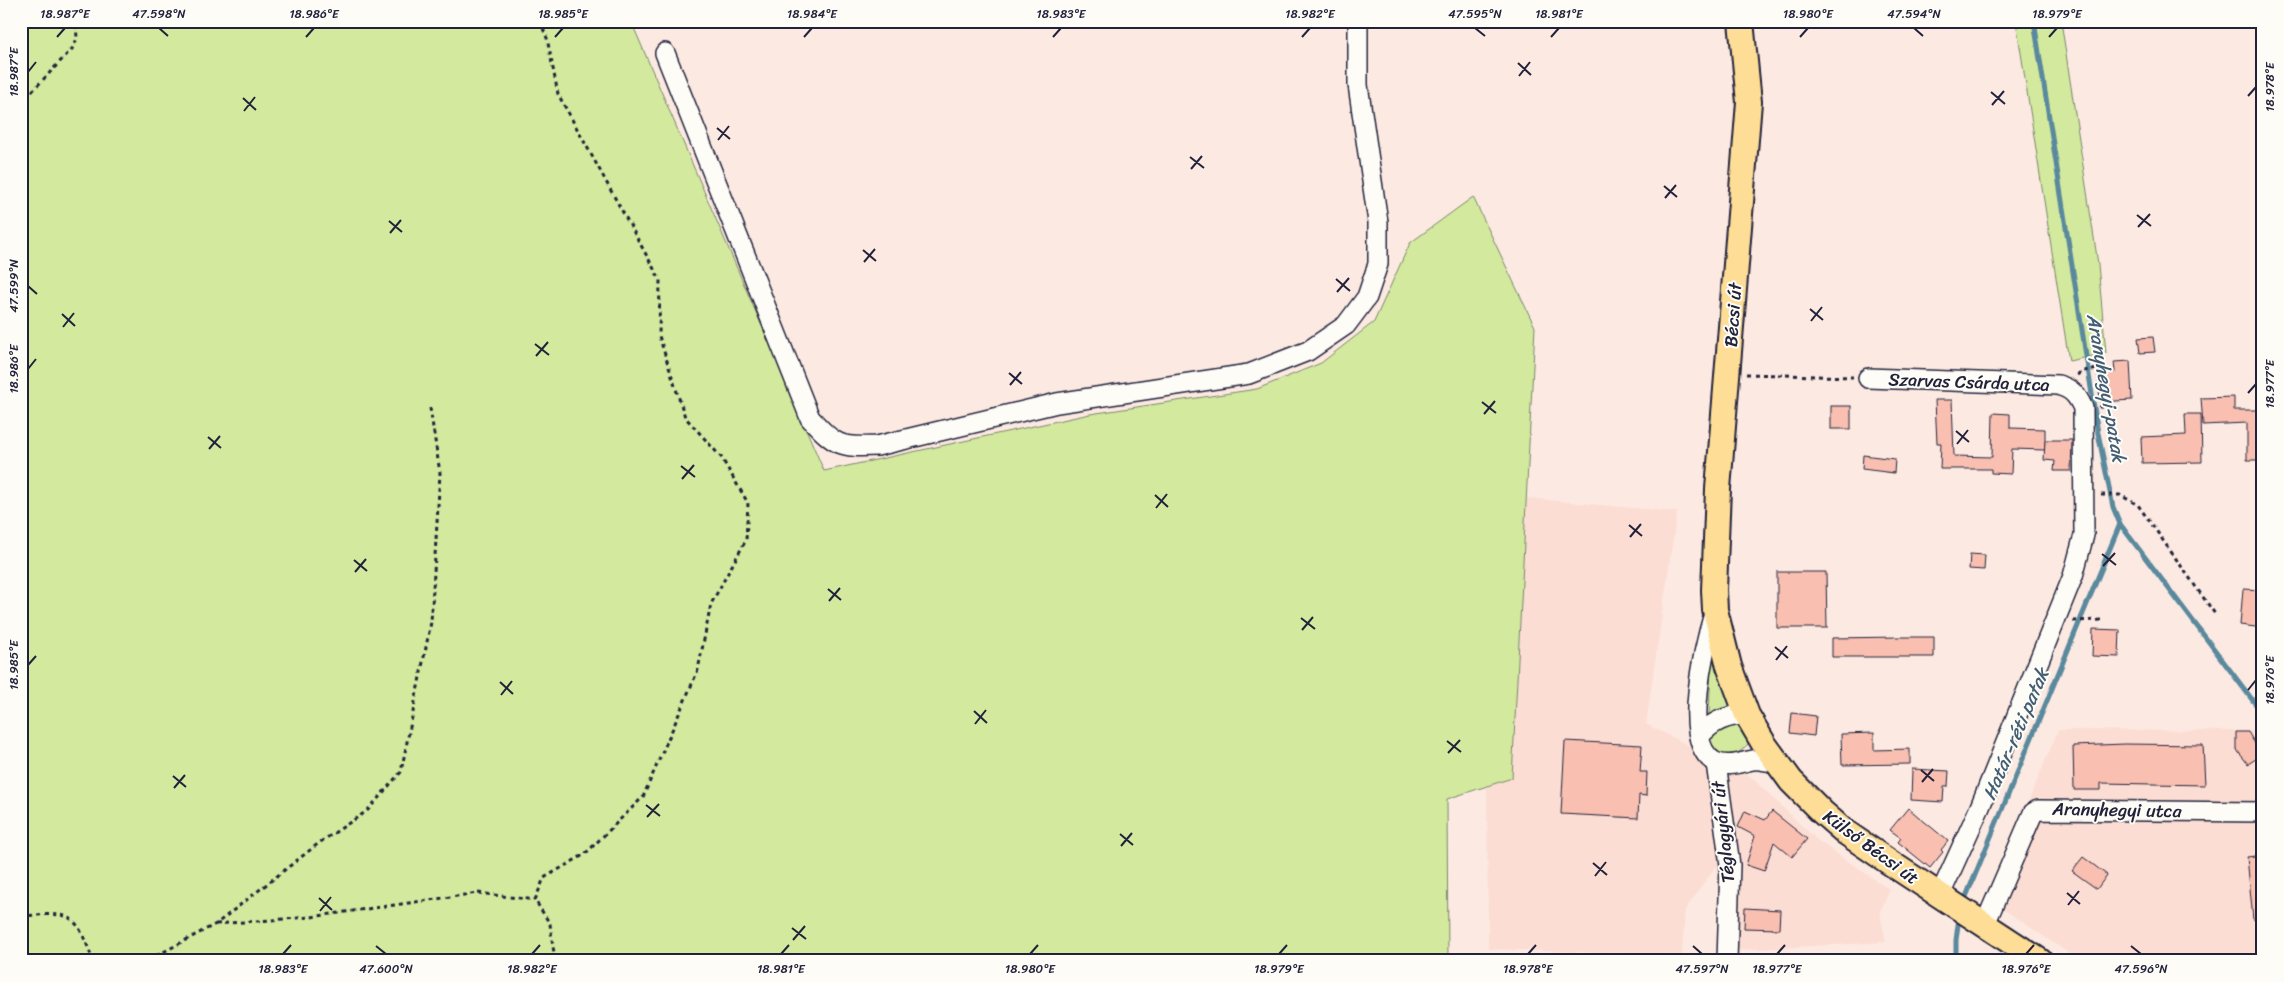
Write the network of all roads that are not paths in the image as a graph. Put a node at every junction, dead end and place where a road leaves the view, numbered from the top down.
1 (1358, 21) edge
2 (1741, 21) edge
3 (665, 53) dead end
4 (1868, 378) road end
5 (1715, 610) junction
6 (1747, 715) junction
7 (1700, 736) junction
8 (1765, 755) junction
9 (1716, 762) junction
10 (2263, 812) edge
11 (1940, 895) junction
12 (1985, 924) junction
13 (1727, 961) edge
14 (2040, 961) edge

1 - 3 street
2 - 5 main road, Bécsi út
4 - 11 street, Szarvas Csárda utca
5 - 6 main road, Külső Bécsi út
5 - 7 street
6 - 7 street
6 - 8 main road, Külső Bécsi út
7 - 9 street
8 - 9 street
8 - 11 main road, Külső Bécsi út
9 - 13 street, Téglagyári út
10 - 12 street, Aranyhegyi utca
11 - 12 main road, Külső Bécsi út
12 - 14 main road, Külső Bécsi út

